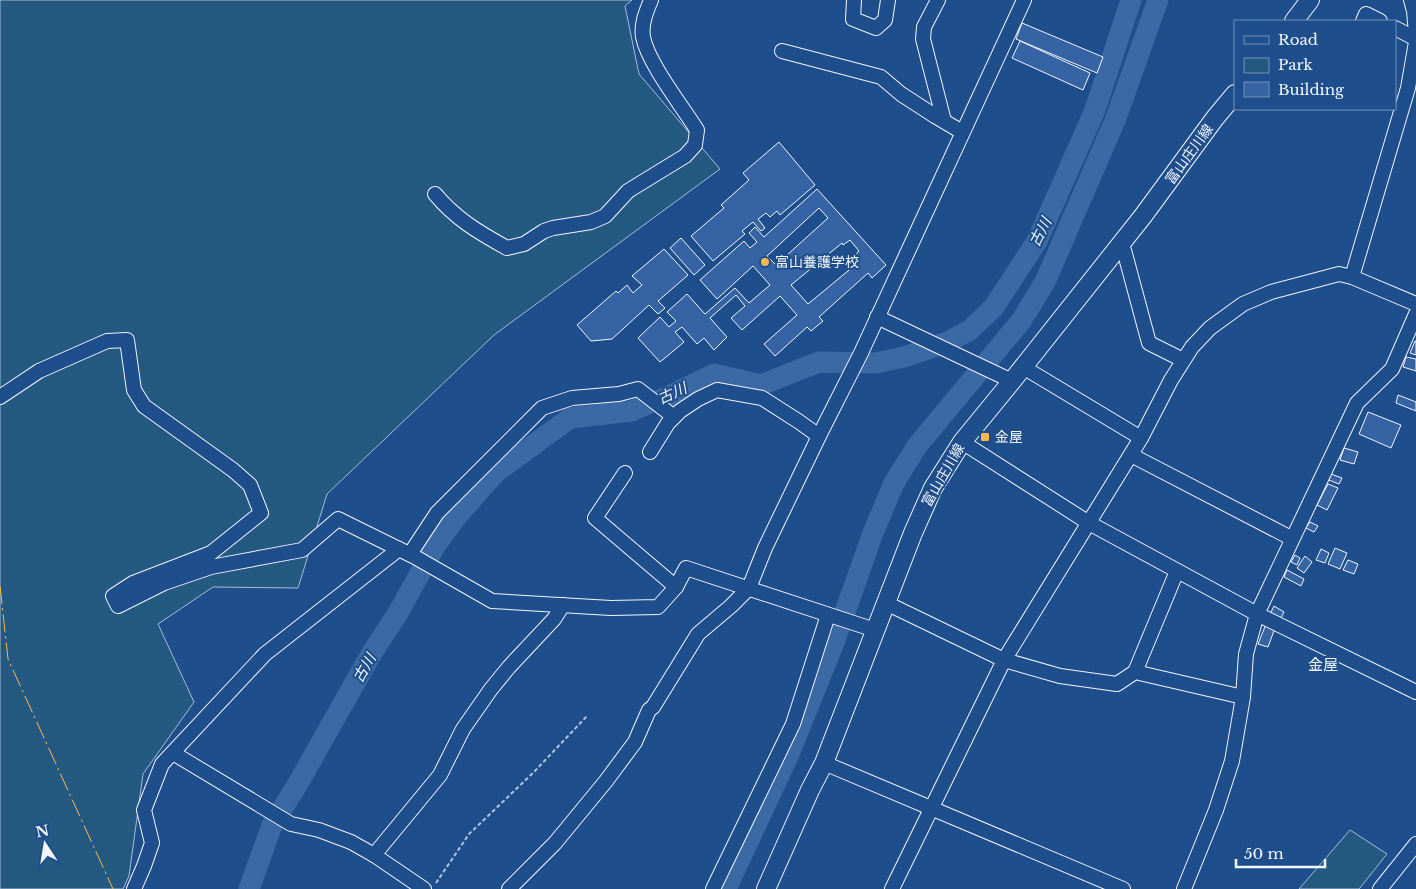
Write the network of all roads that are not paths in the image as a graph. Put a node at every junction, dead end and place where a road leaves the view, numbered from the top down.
1 (651, 0) edge
2 (854, 0) edge
3 (888, 0) edge
4 (938, 0) edge
5 (1024, 0) edge
6 (1310, 0) edge
7 (1411, 0) edge
8 (1295, 20) edge
9 (1363, 20) edge
10 (1378, 20) edge
11 (1396, 29) edge
12 (1416, 34) edge
13 (1416, 40) edge
14 (782, 51) dead end
15 (1234, 95) edge
16 (944, 121) junction
17 (962, 132) junction
18 (435, 194) dead end
19 (1119, 245) junction
20 (1352, 277) junction
21 (1416, 304) edge
22 (1416, 314) edge
23 (877, 317) junction
24 (1183, 360) junction
25 (1023, 367) junction
26 (1012, 381) junction
27 (0, 397) edge
28 (670, 414) junction
29 (819, 436) junction
30 (1141, 438) junction
31 (962, 442) junction
32 (650, 452) dead end
33 (1131, 455) junction
34 (626, 473) dead end
35 (1089, 523) junction
36 (1291, 538) junction
37 (408, 553) junction
38 (1177, 571) junction
39 (676, 587) junction
40 (749, 588) junction
41 (886, 603) junction
42 (563, 605) junction
43 (1257, 614) junction
44 (831, 616) junction
45 (875, 630) junction
46 (1004, 660) junction
47 (1135, 672) junction
48 (1416, 692) edge
49 (1243, 697) junction
50 (173, 753) junction
51 (824, 763) junction
52 (931, 809) junction
53 (1416, 844) edge
54 (374, 855) junction
55 (134, 889) edge
56 (424, 889) edge
57 (510, 889) edge
58 (713, 889) edge
59 (766, 889) edge
60 (892, 889) edge
61 (1123, 889) edge
62 (1184, 889) edge
63 (1380, 889) edge

1 - 18 street
2 - 3 street
4 - 16 street
5 - 17 street
6 - 8 main road
7 - 12 street
9 - 10 street
11 - 13 street
13 - 20 street
14 - 16 street
15 - 19 main road, 富山庄川線
16 - 17 street
17 - 23 street
19 - 24 street
19 - 25 main road, 富山庄川線
20 - 21 street
20 - 24 street
22 - 36 street
23 - 26 street
23 - 29 street
24 - 30 street
25 - 26 main road, 富山庄川線
25 - 30 street
26 - 31 main road, 富山庄川線
27 - 37 street
28 - 29 street
28 - 32 street
28 - 37 street
29 - 40 street
30 - 33 street
31 - 35 street
31 - 41 main road, 富山庄川線
33 - 35 street
33 - 36 street
34 - 39 street
35 - 38 street
35 - 46 street
36 - 43 street
37 - 42 street
37 - 50 street
38 - 43 street
38 - 47 street
39 - 40 street
39 - 42 street
40 - 44 street
40 - 57 street
41 - 45 main road, 富山庄川線
41 - 46 street
42 - 54 street
43 - 48 street
43 - 49 street
44 - 45 street
44 - 58 street
45 - 51 main road, 富山庄川線
46 - 47 street
46 - 52 street
47 - 49 street
49 - 62 street
50 - 54 street
50 - 55 street
51 - 52 street
51 - 59 main road, 富山庄川線
52 - 60 street
52 - 61 street
53 - 63 street
54 - 56 street

